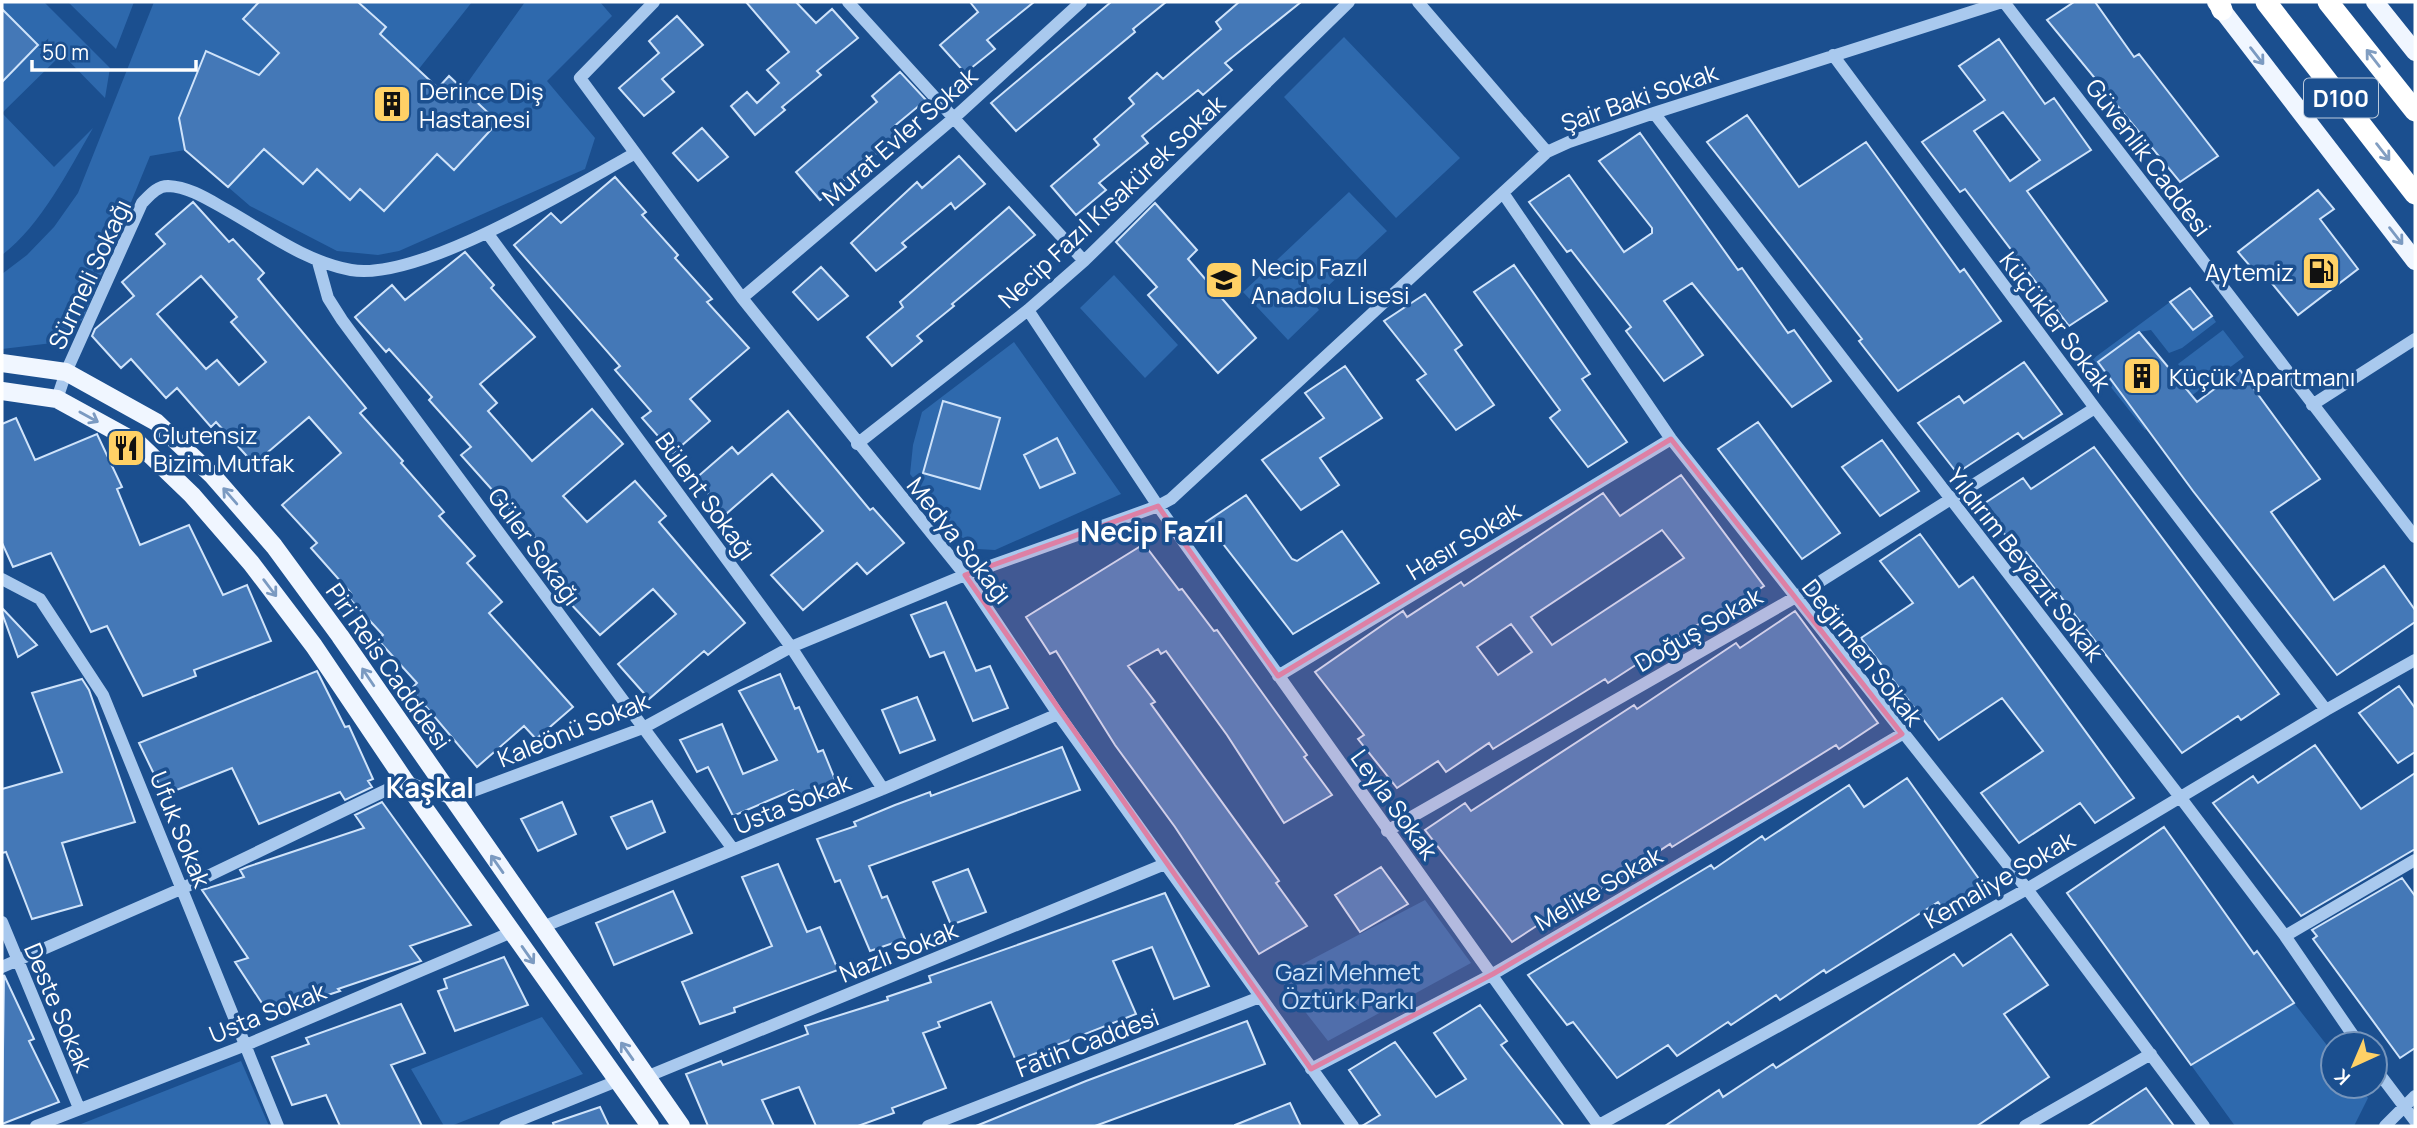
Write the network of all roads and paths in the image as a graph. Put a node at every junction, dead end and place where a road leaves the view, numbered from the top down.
1 (654, 2) edge
2 (848, 2) edge
3 (1080, 2) edge
4 (1349, 2) edge
5 (1418, 2) edge
6 (2003, 2) edge
7 (2266, 2) edge
8 (2328, 2) edge
9 (2375, 2) edge
10 (2219, 5) edge
11 (2415, 52) edge
12 (1833, 55) junction
13 (2415, 111) edge
14 (1654, 113) junction
15 (955, 117) junction
16 (1547, 152) junction
17 (634, 153) junction
18 (1503, 193) junction
19 (2415, 194) edge
20 (488, 234) junction
21 (1084, 261) junction
22 (2415, 261) edge
23 (318, 262) junction
24 (742, 298) junction
25 (1028, 310) junction
26 (2415, 339) edge
27 (2, 363) edge
28 (66, 372) junction
29 (2, 391) edge
30 (57, 400) junction
31 (2312, 405) junction
32 (2095, 408) junction
33 (1671, 439) junction
34 (857, 444) junction
35 (1951, 502) junction
36 (1158, 506) junction
37 (2415, 537) edge
38 (965, 575) junction
39 (2, 579) edge
40 (1794, 598) junction
41 (791, 647) junction
42 (2415, 660) edge
43 (1278, 676) junction
44 (2326, 710) junction
45 (1058, 714) junction
46 (643, 728) junction
47 (1902, 734) junction
48 (405, 781) junction
49 (883, 789) junction
50 (2180, 797) junction
51 (452, 799) junction
52 (1388, 831) junction
53 (733, 849) junction
54 (2415, 860) edge
55 (1166, 864) junction
56 (183, 888) junction
57 (2027, 889) junction
58 (2, 922) edge
59 (540, 928) junction
60 (512, 932) junction
61 (2285, 936) junction
62 (16, 961) junction
63 (2, 967) edge
64 (1493, 974) junction
65 (1260, 997) junction
66 (2349, 1030) edge
67 (246, 1045) junction
68 (2151, 1054) junction
69 (1311, 1069) junction
70 (646, 1077) junction
71 (617, 1082) junction
72 (2389, 1088) edge
73 (2415, 1096) edge
74 (79, 1108) junction
75 (2403, 1109) junction
76 (2415, 1121) edge
77 (36, 1126) edge
78 (278, 1126) edge
79 (505, 1126) edge
80 (650, 1126) edge
81 (681, 1126) edge
82 (928, 1126) edge
83 (1353, 1126) edge
84 (1599, 1126) edge
85 (2025, 1126) edge
86 (2204, 1126) edge
87 (2385, 1126) edge

1 - 17 street, Medya Sokağı
2 - 15 street
3 - 15 street, Murat Evler Sokak
4 - 21 street, Necip Fazıl Kısakürek Sokak
5 - 16 street
6 - 12 street, Şair Baki Sokak
6 - 31 street, Güvenlik Caddesi
7 -> 19 highway, D100
13 -> 8 highway, D100
9 - 11 main road
10 -> 22 main road
12 - 14 street, Şair Baki Sokak
12 - 32 street, Küçükler Sokak
14 - 16 street, Şair Baki Sokak
14 - 35 street, Yıldırım Beyazıt Sokak
15 - 21 street
15 - 24 street, Murat Evler Sokak
16 - 18 street, Şair Baki Sokak
17 - 20 street, Sürmeli Sokağı
17 - 24 street, Medya Sokağı
18 - 33 street, Değirmen Sokak
18 - 36 street, Şair Baki Sokak
20 - 23 street, Sürmeli Sokağı
20 - 41 street, Bülent Sokağı
21 - 25 street, Necip Fazıl Kısakürek Sokak
23 - 28 street, Sürmeli Sokağı
23 - 46 street, Güler Sokağı
24 - 34 street, Medya Sokağı
25 - 34 street, Necip Fazıl Kısakürek Sokak
25 - 36 street, Leyla Sokak
26 - 31 street
27 - 28 main road, Piri Reis Cadddesi
28 - 30 street, Sürmeli Sokağı
51 -> 28 main road, Piri Reis Cadddesi
29 - 30 main road, Piri Reis Cadddesi
30 -> 48 main road, Piri Reis Cadddesi
31 - 37 street, Güvenlik Caddesi
32 - 35 street, Doğuş Sokak
32 - 44 street, Küçükler Sokak
33 - 40 street, Değirmen Sokak
33 - 43 street, Hasır Sokak
34 - 38 street, Medya Sokağı
35 - 40 street, Doğuş Sokak
35 - 50 street, Yıldırım Beyazıt Sokak
36 - 38 street, Şair Baki Sokak
36 - 43 street, Leyla Sokak
38 - 41 street, Kaleönü Sokak
38 - 45 street, Medya Sokağı
39 - 56 street, Ufuk Sokak
40 - 47 street, Değirmen Sokak
40 - 52 street, Doğuş Sokak
41 - 46 street, Kaleönü Sokak
41 - 49 street, Bülent Sokağı
42 - 44 street, Kemaliye Sokak
43 - 52 street, Leyla Sokak
44 - 50 street, Kemaliye Sokak
45 - 49 street, Usta Sokak
45 - 55 street, Medya Sokağı
46 - 51 street, Kaleönü Sokak
46 - 53 street, Güler Sokağı
47 - 57 street, Değirmen Sokak
47 - 64 street, Melike Sokak
48 - 51 street
48 - 56 street
48 - 60 main road, Piri Reis Cadddesi
49 - 53 street, Usta Sokak
50 - 57 street, Kemaliye Sokak
50 - 61 street, Yıldırım Beyazıt Sokak
59 -> 51 main road, Piri Reis Cadddesi
52 - 64 street, Leyla Sokak
53 - 59 street, Usta Sokak
54 - 61 street
55 - 65 street, Medya Sokağı
55 - 70 street, Nazlı Sokak
56 - 62 street
56 - 67 street, Ufuk Sokak
57 - 68 street, Değirmen Sokak
57 - 84 street, Kemaliye Sokak
58 - 62 street, Deste Sokak
70 -> 59 main road, Piri Reis Cadddesi
60 - 67 street, Usta Sokak
60 -> 71 main road, Piri Reis Cadddesi
61 - 66 street, Yıldırım Beyazıt Sokak
62 - 63 street
62 - 74 street, Deste Sokak
64 - 69 street, Melike Sokak
64 - 84 street, Leyla Sokak
65 - 69 street, Medya Sokağı
65 - 82 street, Fatih Caddesi
67 - 74 street, Usta Sokak
67 - 78 street, Ufuk Sokak
68 - 85 street
68 - 86 street, Değirmen Sokak
69 - 83 street, Medya Sokağı
70 - 81 main road, Piri Reis Cadddesi
71 - 79 street
71 - 80 main road, Piri Reis Cadddesi
72 - 75 street
73 - 75 street
74 - 77 street, Usta Sokak
75 - 76 street
75 - 87 street

